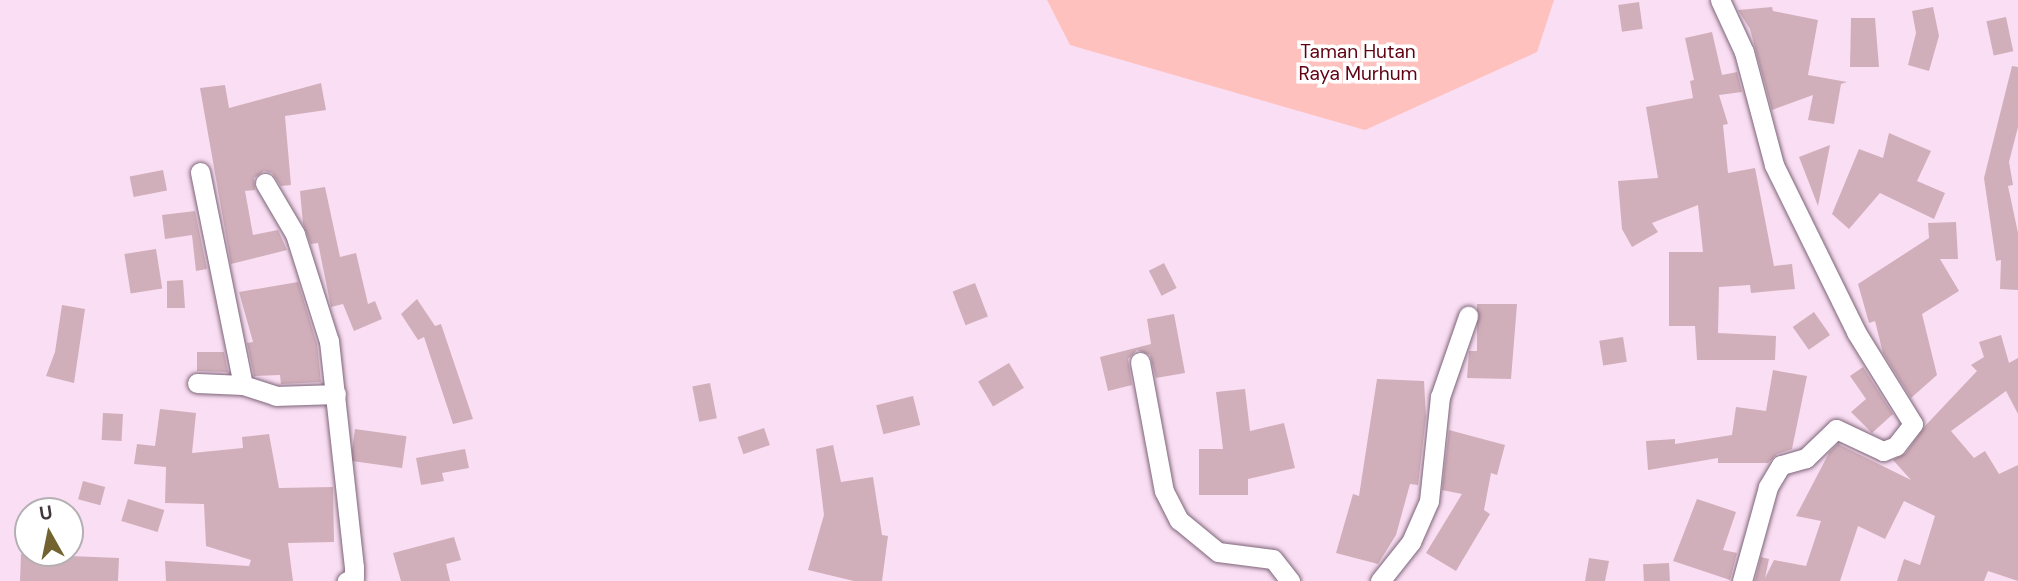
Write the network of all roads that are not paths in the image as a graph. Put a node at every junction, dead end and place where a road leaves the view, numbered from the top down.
1 (1720, 0) edge
2 (200, 172) dead end
3 (265, 183) dead end
4 (1468, 316) dead end
5 (1140, 362) dead end
6 (197, 383) dead end
7 (243, 385) junction
8 (336, 394) junction
9 (347, 581) edge
10 (1290, 581) edge
11 (1380, 581) edge
12 (1742, 581) edge

1 - 12 street
2 - 7 street
3 - 8 street
4 - 11 street
5 - 10 street
6 - 7 street
7 - 8 street
8 - 9 street

